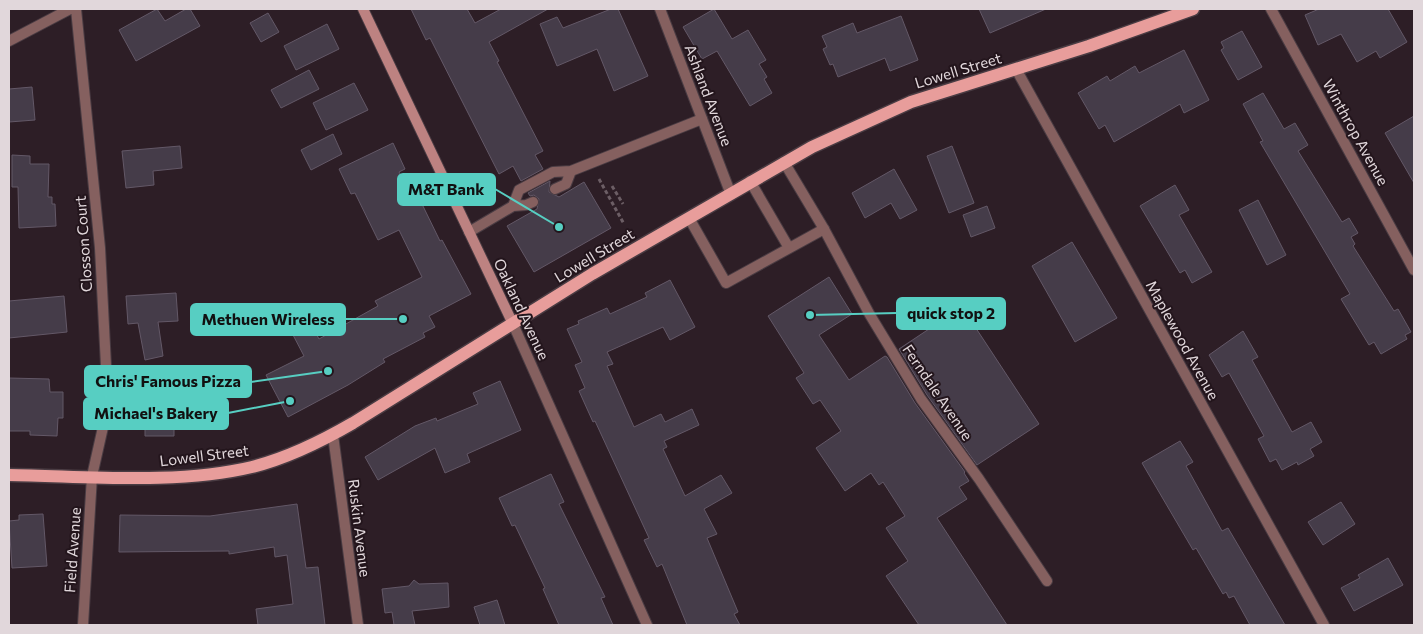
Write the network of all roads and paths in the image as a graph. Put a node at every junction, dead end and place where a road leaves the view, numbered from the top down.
1 (70, 9) edge
2 (76, 9) edge
3 (363, 9) edge
4 (660, 9) edge
5 (1193, 9) edge
6 (1271, 9) edge
7 (9, 41) edge
8 (1016, 69) junction
9 (702, 119) junction
10 (784, 162) junction
11 (571, 171) junction
12 (599, 179) dead end
13 (750, 181) junction
14 (612, 186) dead end
15 (555, 189) dead end
16 (730, 192) junction
17 (617, 195) junction
18 (610, 199) junction
19 (533, 202) dead end
20 (622, 204) dead end
21 (514, 206) junction
22 (689, 218) junction
23 (624, 224) dead end
24 (824, 229) junction
25 (469, 232) junction
26 (789, 248) junction
27 (1414, 270) edge
28 (513, 324) junction
29 (333, 435) junction
30 (9, 475) edge
31 (92, 476) junction
32 (1047, 581) dead end
33 (83, 625) edge
34 (358, 625) edge
35 (647, 625) edge
36 (1324, 625) edge

1 - 7 street
2 - 31 street, Closson Court
3 - 25 street, Oakland Avenue
4 - 9 street, Ashland Avenue
5 - 8 main road, Lowell Street
6 - 27 street, Winthrop Avenue
8 - 10 main road, Lowell Street
8 - 36 street, Maplewood Avenue
9 - 11 street
9 - 16 street, Ashland Avenue
10 - 13 main road, Lowell Street
10 - 24 street, Ferndale Avenue
11 - 15 street
11 - 21 street
12 - 18 path
13 - 16 main road, Lowell Street
13 - 26 street
14 - 17 path
16 - 22 main road, Lowell Street
17 - 18 path
17 - 20 path
18 - 23 path
19 - 21 street
21 - 25 street
22 - 26 street
22 - 28 main road, Lowell Street
24 - 26 street
24 - 32 street, Ferndale Avenue
25 - 28 street, Oakland Avenue
28 - 29 main road, Lowell Street
28 - 35 street, Oakland Avenue
29 - 31 main road, Lowell Street
29 - 34 street, Ruskin Avenue
30 - 31 main road, Lowell Street
31 - 33 street, Field Avenue

